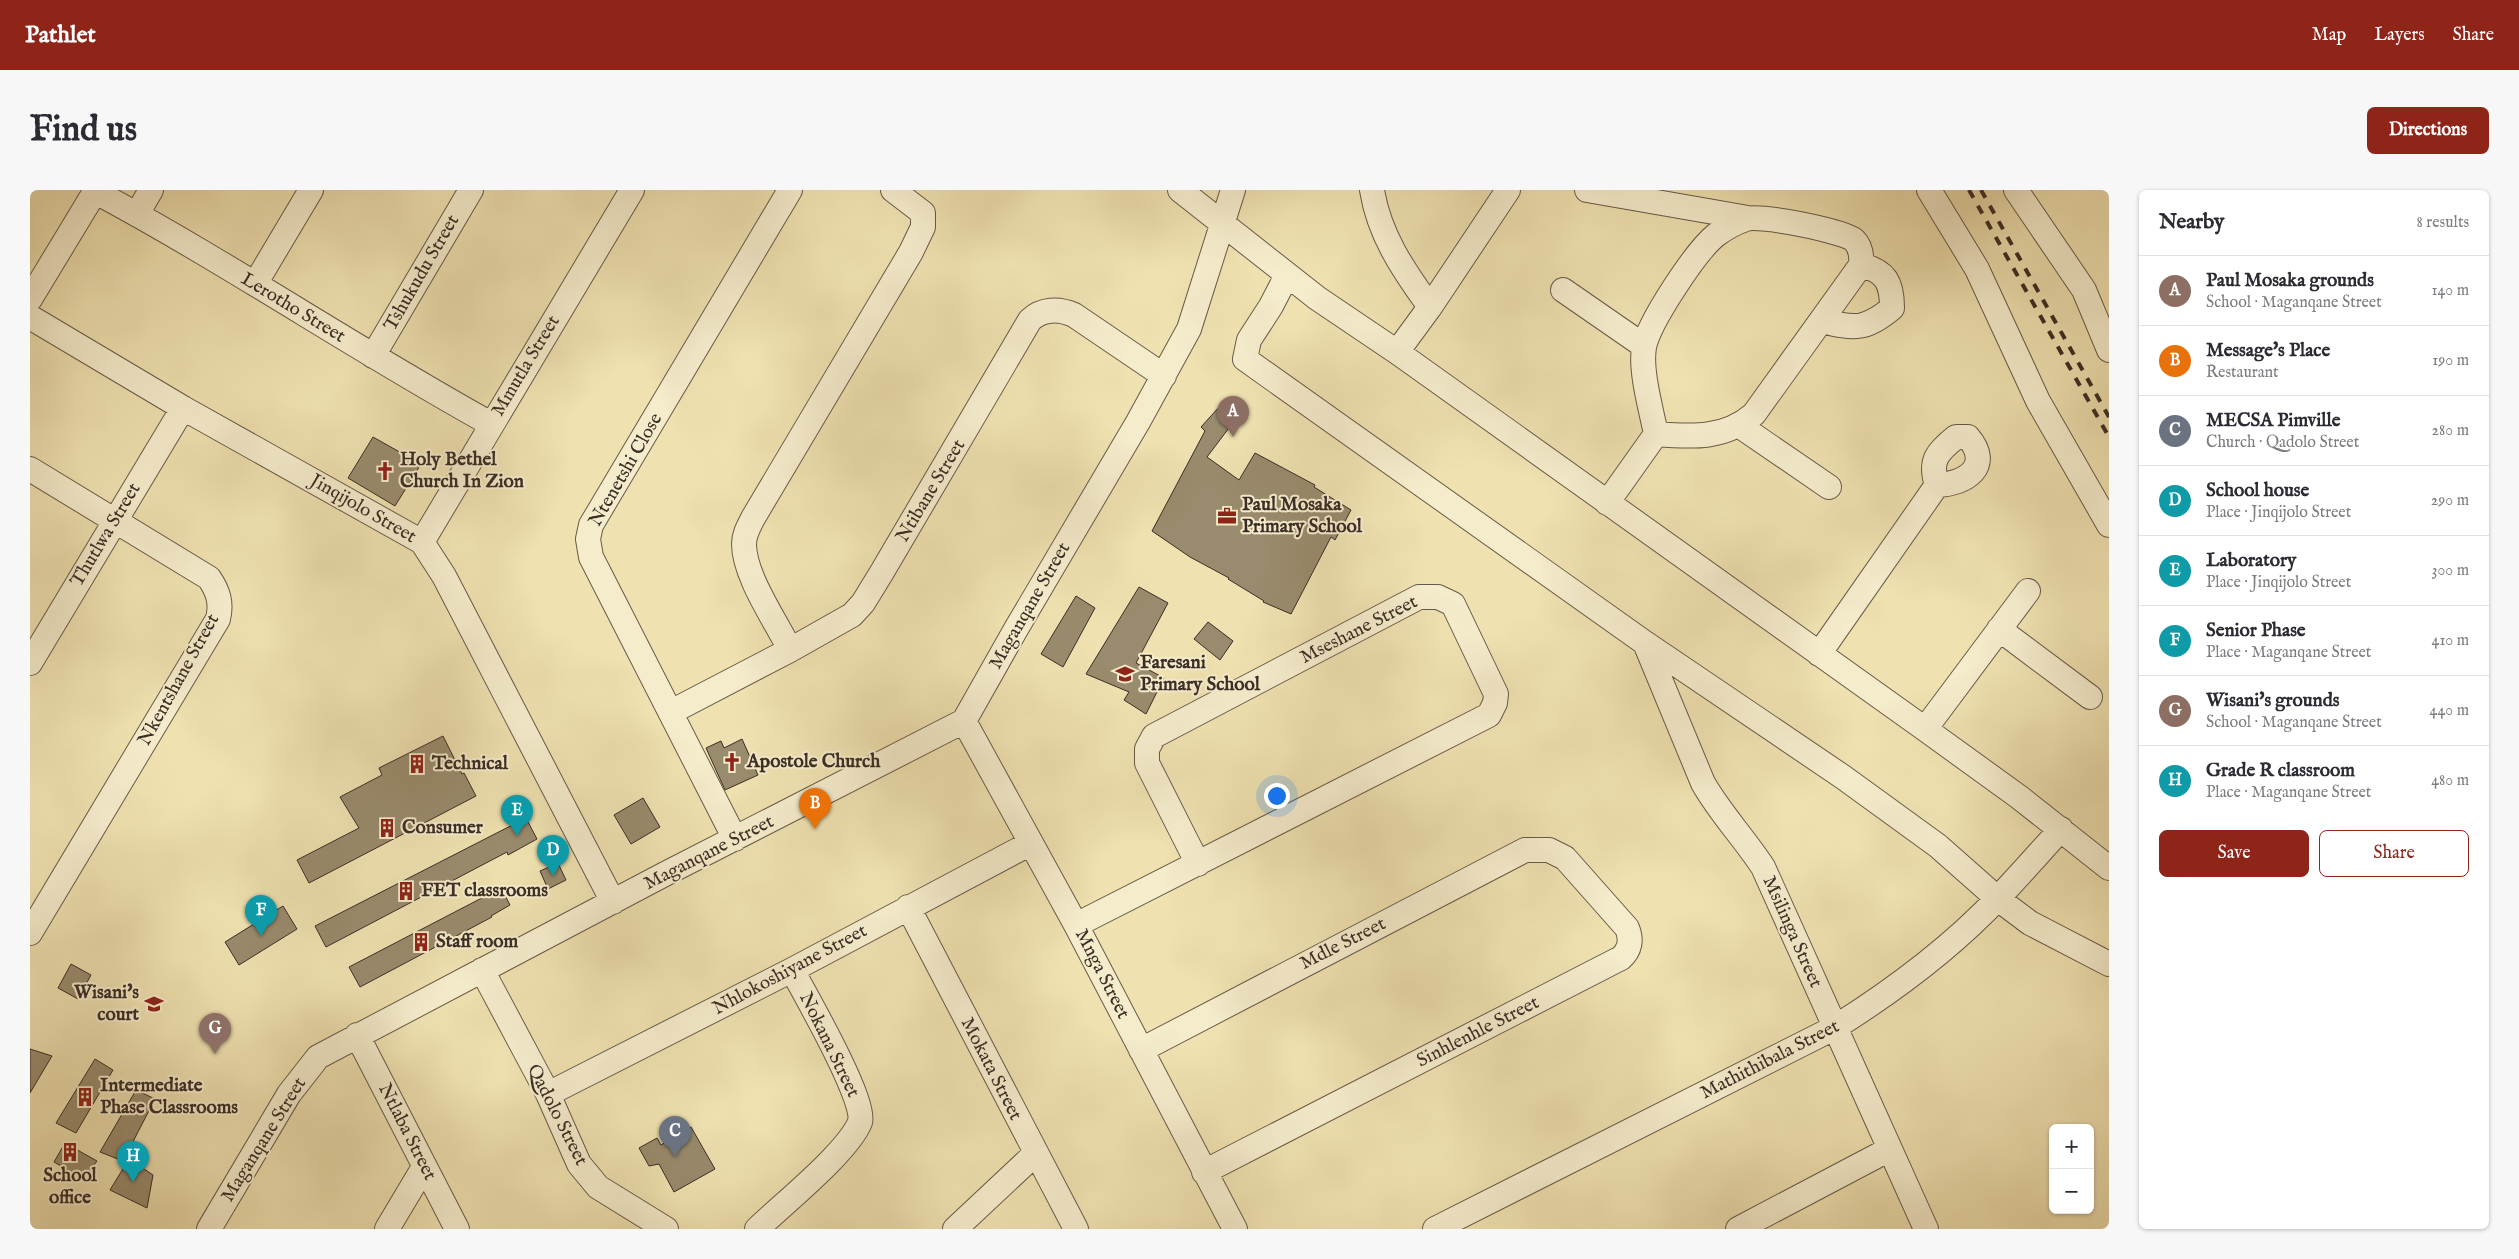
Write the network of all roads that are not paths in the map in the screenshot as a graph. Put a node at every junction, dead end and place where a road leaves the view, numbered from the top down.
1 (151, 190) edge
2 (310, 190) edge
3 (471, 190) edge
4 (632, 190) edge
5 (790, 190) edge
6 (893, 190) edge
7 (1180, 190) edge
8 (1233, 190) edge
9 (1372, 190) edge
10 (1508, 190) edge
11 (1587, 190) edge
12 (1929, 190) edge
13 (2016, 190) edge
14 (96, 191) edge
15 (137, 214) junction
16 (1748, 218) junction
17 (1224, 223) junction
18 (1862, 265) junction
19 (1287, 275) junction
20 (255, 284) junction
21 (1562, 290) dead end
22 (30, 300) edge
23 (1430, 307) junction
24 (30, 317) edge
25 (1822, 321) junction
26 (1644, 346) junction
27 (2109, 350) edge
28 (1396, 352) junction
29 (374, 356) junction
30 (1164, 376) junction
31 (183, 408) junction
32 (491, 424) junction
33 (1740, 426) junction
34 (1656, 434) junction
35 (30, 469) edge
36 (1937, 485) dead end
37 (1828, 487) dead end
38 (1607, 502) junction
39 (115, 519) junction
40 (2109, 525) edge
41 (422, 542) junction
42 (2028, 591) dead end
43 (1999, 629) junction
44 (1645, 643) junction
45 (790, 650) junction
46 (1819, 654) junction
47 (30, 663) edge
48 (2090, 697) dead end
49 (671, 712) junction
50 (964, 721) junction
51 (1925, 729) junction
52 (2061, 829) junction
53 (735, 839) junction
54 (1031, 843) junction
55 (1548, 850) joint
56 (1198, 864) junction
57 (2108, 867) edge
58 (1998, 898) junction
59 (613, 902) junction
60 (908, 907) junction
61 (1076, 925) junction
62 (30, 933) edge
63 (2109, 964) edge
64 (482, 970) junction
65 (792, 970) junction
66 (1834, 1028) junction
67 (357, 1035) junction
68 (1141, 1050) junction
69 (548, 1094) junction
70 (1890, 1149) junction
71 (1036, 1154) junction
72 (424, 1167) junction
73 (1204, 1172) junction
74 (1761, 1224) edge
75 (209, 1229) edge
76 (387, 1229) edge
77 (457, 1229) edge
78 (666, 1229) edge
79 (757, 1229) edge
80 (955, 1229) edge
81 (1076, 1229) edge
82 (1235, 1229) edge
83 (1435, 1229) edge
84 (1738, 1229) edge
85 (1926, 1229) edge

1 - 15 street
2 - 20 street
3 - 29 street, Tshukudu Street
4 - 32 street, Mmutla Street
5 - 49 street, Ntenetshi Close
6 - 45 street
7 - 17 street
8 - 17 street, Maganqane Street
9 - 23 street
10 - 23 street
11 - 16 street
12 - 40 street
13 - 27 street
14 - 15 street, Lerotho Street
14 - 22 street
15 - 20 street, Lerotho Street
16 - 18 street
16 - 26 street
17 - 19 street
17 - 30 street, Maganqane Street
18 - 25 street
18 - 25 street
19 - 28 street
19 - 44 street
20 - 29 street, Lerotho Street
21 - 26 street
23 - 28 street
24 - 31 street, Jinqijolo Street
25 - 33 street
26 - 34 street
28 - 38 street
29 - 32 street, Lerotho Street
30 - 45 street, Ntibane Street
30 - 50 street, Maganqane Street
31 - 39 street, Thutlwa Street
31 - 41 street, Jinqijolo Street
32 - 41 street, Mmutla Street
33 - 34 street
33 - 37 street
34 - 38 street
35 - 39 street, Nkentshane Street
36 - 46 street
38 - 46 street
39 - 47 street, Thutlwa Street
39 - 62 street, Nkentshane Street
41 - 59 street, Jinqijolo Street
42 - 43 street
43 - 48 street
43 - 51 street
44 - 58 street
44 - 66 street, Msilinga Street
45 - 49 street, Ntibane Street
46 - 51 street
49 - 53 street, Ntenetshi Close
50 - 53 street, Maganqane Street
50 - 54 street, Mnga Street
51 - 52 street
52 - 57 street
52 - 58 street, Mathithibala Street
53 - 59 street, Maganqane Street
54 - 60 street, Nhlokoshiyane Street
54 - 61 street, Mnga Street
55 - 68 street, Mdle Street
55 - 73 street, Sinhlenhle Street
56 - 56 street, Mseshane Street
56 - 61 street, Mseshane Street
58 - 63 street
58 - 66 street, Mathithibala Street
59 - 64 street, Maganqane Street
60 - 65 street, Nhlokoshiyane Street
60 - 71 street, Mokata Street
61 - 68 street, Mnga Street
64 - 67 street, Maganqane Street
64 - 69 street, Qadolo Street
65 - 69 street, Nhlokoshiyane Street
65 - 79 street, Nokana Street
66 - 70 street, Msilinga Street
66 - 83 street, Mathithibala Street
67 - 72 street, Ntlaba Street
67 - 75 street, Maganqane Street
68 - 73 street, Mnga Street
69 - 78 street, Qadolo Street
70 - 74 street
70 - 85 street, Msilinga Street
71 - 80 street
71 - 81 street, Mokata Street
72 - 76 street
72 - 77 street, Ntlaba Street
73 - 82 street, Mnga Street
74 - 84 street

